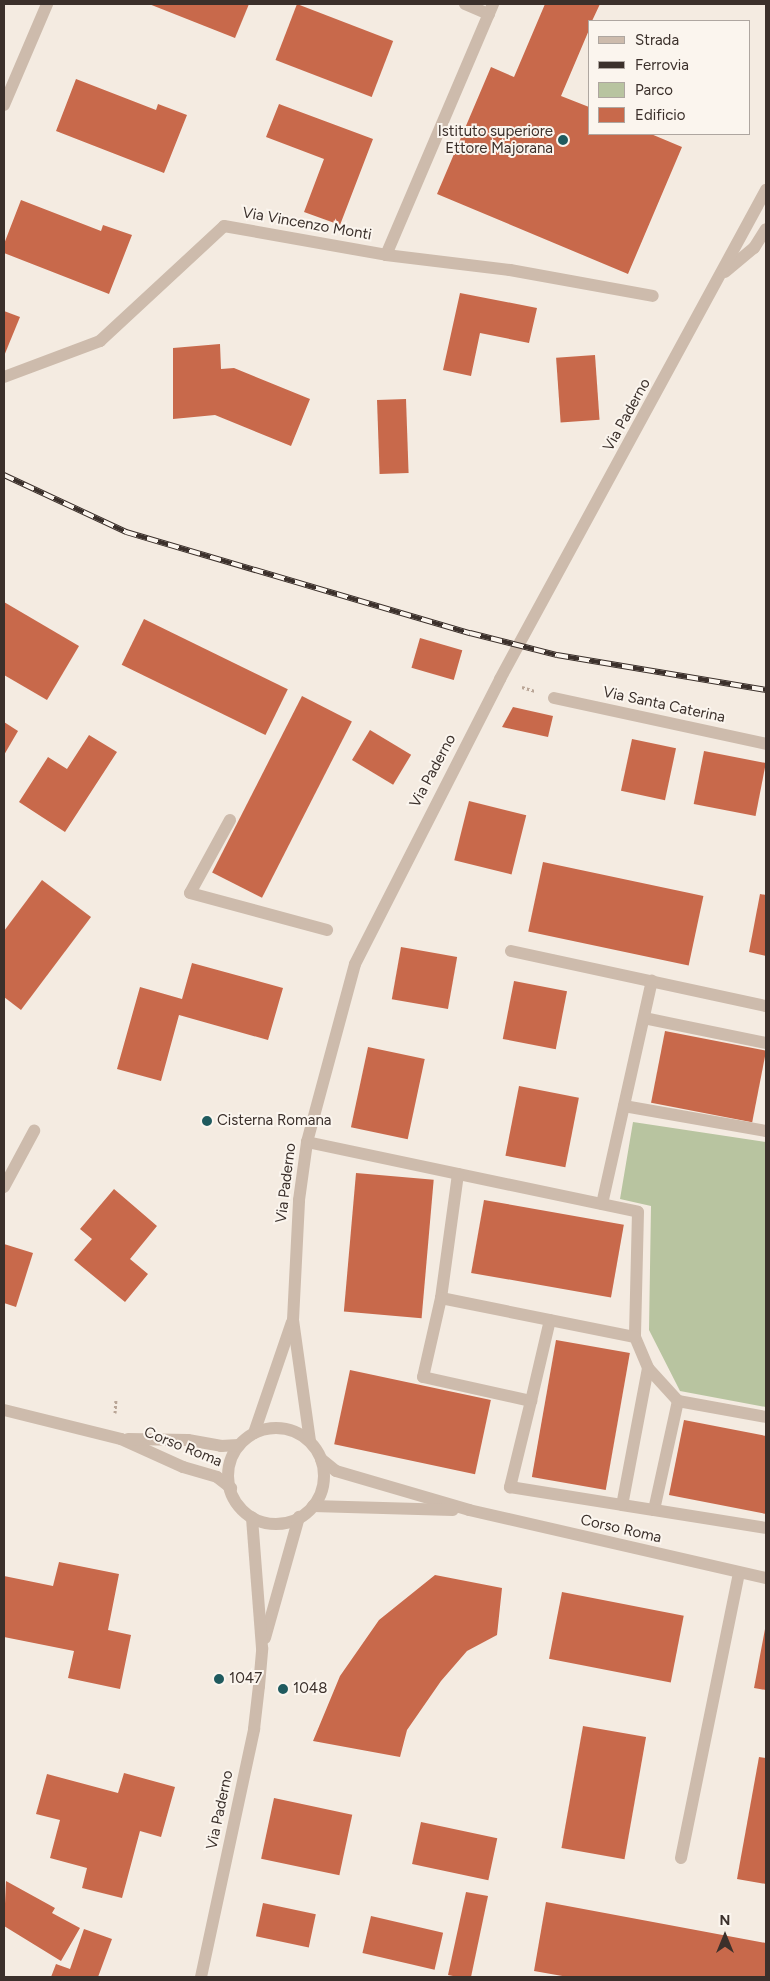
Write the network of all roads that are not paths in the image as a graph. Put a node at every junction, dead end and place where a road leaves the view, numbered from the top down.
1 (47, 4) edge
2 (465, 4) edge
3 (491, 9) edge
4 (4, 105) edge
5 (766, 190) edge
6 (766, 229) edge
7 (386, 255) junction
8 (719, 277) junction
9 (653, 296) dead end
10 (4, 377) edge
11 (554, 698) dead end
12 (766, 744) edge
13 (230, 820) dead end
14 (327, 930) dead end
15 (511, 951) dead end
16 (652, 981) junction
17 (766, 1006) edge
18 (644, 1018) junction
19 (766, 1042) edge
20 (624, 1106) junction
21 (34, 1131) dead end
22 (766, 1131) edge
23 (307, 1142) junction
24 (458, 1174) junction
25 (4, 1187) edge
26 (602, 1204) junction
27 (440, 1298) junction
28 (293, 1320) junction
29 (550, 1320) junction
30 (635, 1337) junction
31 (648, 1368) junction
32 (531, 1401) junction
33 (678, 1401) junction
34 (4, 1410) edge
35 (766, 1418) edge
36 (254, 1433) junction
37 (121, 1439) junction
38 (310, 1441) junction
39 (239, 1445) junction
40 (321, 1459) junction
41 (231, 1488) junction
42 (622, 1505) junction
43 (313, 1506) junction
44 (469, 1510) junction
45 (654, 1510) junction
46 (252, 1517) junction
47 (299, 1517) junction
48 (766, 1528) edge
49 (739, 1573) junction
50 (766, 1578) edge
51 (262, 1648) junction
52 (681, 1858) dead end
53 (201, 1977) edge

1 - 4 street
2 - 3 street
3 - 7 street
5 - 8 street, Via Paderno
6 - 8 street, Via Paderno
7 - 9 street, Via Vincenzo Monti
7 - 10 street, Via Vincenzo Monti
8 - 23 street, Via Paderno
11 - 12 street, Via Santa Caterina
13 - 14 street
15 - 16 street
16 - 17 street
16 - 18 street
18 - 19 street
18 - 20 street
20 - 22 street
20 - 26 street
21 - 25 street
23 - 24 street
23 - 28 street, Via Paderno
24 - 26 street
24 - 27 street
26 - 30 street
27 - 29 street
27 - 32 street
28 - 36 street, Via Paderno
28 - 38 street, Via Paderno
29 - 30 street
29 - 32 street
30 - 31 street
31 - 33 street
31 - 42 street
32 - 42 street
33 - 35 street
33 - 45 street
34 - 37 street, Corso Roma
36 - 38 street, Corso Roma
36 - 39 street, Corso Roma
37 - 39 street, Corso Roma
37 - 41 street, Corso Roma
38 - 40 street, Corso Roma
39 - 41 street, Corso Roma
40 - 43 street, Corso Roma
40 - 44 street, Corso Roma
41 - 46 street, Corso Roma
42 - 45 street
43 - 44 street, Corso Roma
43 - 47 street, Corso Roma
44 - 49 street, Corso Roma
45 - 48 street
46 - 47 street, Corso Roma
46 - 51 street, Via Paderno
47 - 51 street, Via Paderno
49 - 50 street, Corso Roma
49 - 52 street
51 - 53 street, Via Paderno

